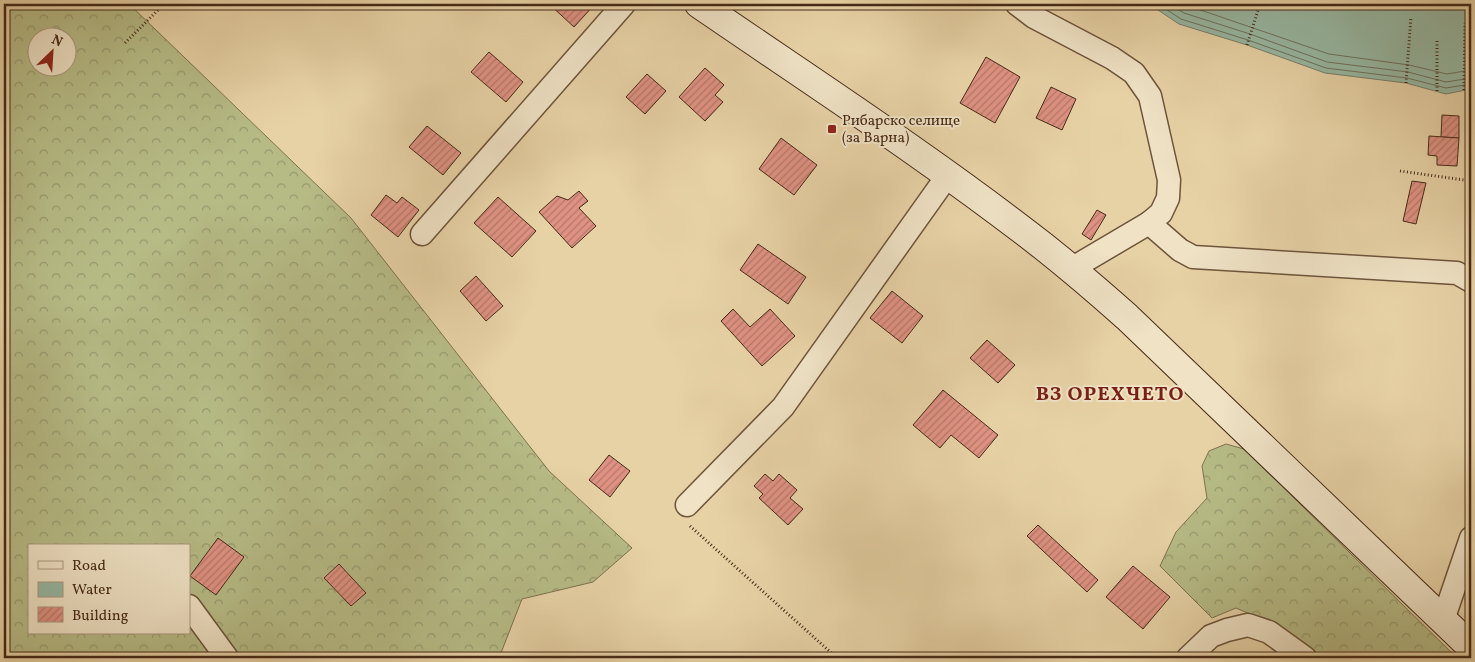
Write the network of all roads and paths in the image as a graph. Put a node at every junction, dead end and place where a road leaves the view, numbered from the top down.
1 (164, 4) edge
2 (624, 4) edge
3 (699, 4) edge
4 (1017, 4) edge
5 (1260, 4) edge
6 (1410, 17) dead end
7 (1465, 24) dead end
8 (1437, 41) dead end
9 (125, 43) dead end
10 (1247, 45) dead end
11 (1406, 83) dead end
12 (1464, 90) dead end
13 (1437, 91) dead end
14 (1400, 171) dead end
15 (948, 175) junction
16 (1471, 181) edge
17 (1149, 223) junction
18 (422, 234) dead end
19 (1072, 269) junction
20 (1471, 280) edge
21 (687, 505) joint
22 (1471, 538) edge
23 (190, 607) edge
24 (1443, 620) junction
25 (1471, 647) edge
26 (227, 658) edge
27 (837, 658) edge
28 (1188, 658) edge
29 (1306, 658) edge

1 - 9 path
2 - 18 street
3 - 15 street
4 - 17 street
5 - 10 path
6 - 11 path
7 - 12 path
8 - 13 path
14 - 16 path
15 - 19 street
15 - 21 street
17 - 19 street
17 - 20 street
19 - 24 street
21 - 27 path
22 - 24 street
23 - 26 street
24 - 25 street
28 - 29 street

